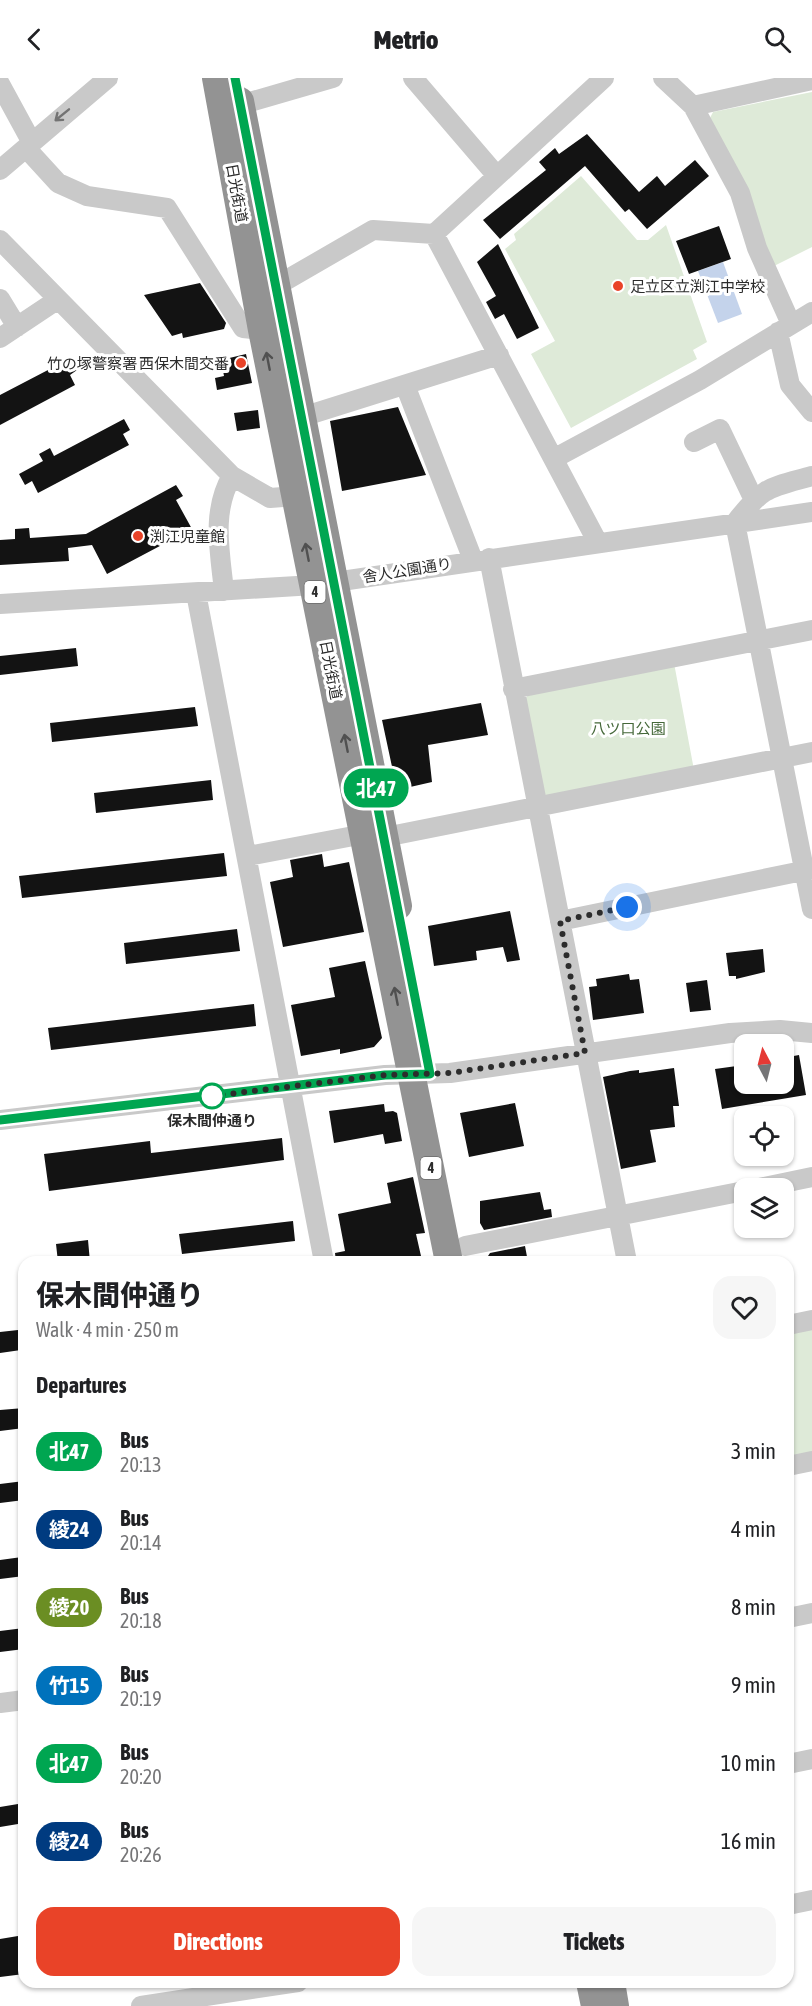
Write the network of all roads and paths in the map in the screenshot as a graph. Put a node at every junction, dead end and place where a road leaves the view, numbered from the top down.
1 (108, 78) edge
2 (333, 78) edge
3 (413, 78) edge
4 (604, 78) edge
5 (663, 78) edge
6 (206, 79) edge
7 (812, 80) edge
8 (0, 84) edge
9 (233, 97) edge
10 (693, 106) junction
11 (28, 145) junction
12 (0, 170) edge
13 (497, 176) junction
14 (434, 234) junction
15 (0, 240) edge
16 (276, 286) junction
17 (0, 299) edge
18 (57, 300) junction
19 (812, 312) edge
20 (17, 327) junction
21 (785, 328) junction
22 (262, 330) junction
23 (0, 338) edge
24 (499, 356) junction
25 (405, 385) junction
26 (812, 412) edge
27 (302, 417) junction
28 (694, 442) dead end
29 (555, 458) junction
30 (232, 476) junction
31 (812, 476) edge
32 (296, 496) junction
33 (753, 498) junction
34 (812, 512) edge
35 (735, 523) junction
36 (598, 543) junction
37 (481, 559) junction
38 (325, 583) junction
39 (224, 591) junction
40 (196, 593) junction
41 (0, 604) edge
42 (812, 630) edge
43 (759, 641) junction
44 (513, 689) junction
45 (812, 752) edge
46 (782, 758) junction
47 (538, 807) junction
48 (374, 835) junction
49 (248, 856) junction
50 (808, 870) edge
51 (812, 909) edge
52 (560, 921) junction
53 (812, 1033) edge
54 (585, 1053) junction
55 (421, 1074) junction
56 (290, 1087) junction
57 (0, 1120) edge
58 (812, 1177) edge
59 (794, 1181) edge
60 (734, 1193) edge
61 (618, 1217) junction
62 (323, 1256) edge
63 (461, 1256) edge
64 (626, 1256) edge
65 (812, 1320) edge
66 (794, 1324) edge
67 (812, 1461) edge
68 (794, 1465) edge
69 (812, 1613) edge
70 (794, 1617) edge
71 (18, 1701) edge
72 (0, 1703) edge
73 (812, 1759) edge
74 (794, 1763) edge
75 (812, 1900) edge
76 (794, 1904) edge
77 (246, 1988) edge
78 (591, 1988) edge
79 (612, 1988) edge
80 (186, 1995) edge
81 (141, 2006) edge
82 (595, 2006) edge
83 (615, 2006) edge

1 -> 11 street
2 - 9 street
3 - 13 street
4 - 13 street
5 - 10 street
6 - 9 highway, 日光街道 / 4
7 - 10 street
8 - 11 street
9 - 16 highway, 日光街道 / 4
9 - 22 highway, 日光街道 / 4
10 - 21 street
11 - 12 street
11 - 22 street
13 - 14 street
14 - 16 street
14 - 24 street
15 - 18 street
16 - 27 highway, 日光街道 / 4
17 - 20 street
18 - 20 street
18 - 30 street
19 - 21 street
20 - 23 street
21 - 26 street
21 - 29 street
32 -> 22 highway, 日光街道 / 4
24 - 25 street
24 - 29 street
25 - 27 street
25 - 37 street
27 - 38 highway, 日光街道 / 4
28 - 33 street
29 - 36 street
30 - 32 street
30 - 39 street
31 - 33 street
38 -> 32 highway, 日光街道 / 4
33 - 35 street
34 - 35 street, 舎人公園通り
35 - 36 street, 舎人公園通り
35 - 43 street
36 - 37 street, 舎人公園通り
37 - 38 street, 舎人公園通り
37 - 44 street
38 - 39 street, 舎人公園通り
38 - 48 highway, 日光街道 / 4
39 - 40 street, 舎人公園通り
40 - 41 street, 舎人公園通り
40 - 49 street
42 - 43 street
43 - 44 street
43 - 46 street
44 - 47 street
45 - 46 street
46 - 47 street
46 - 50 street
47 - 48 street
47 - 52 street
48 - 49 street
48 - 55 highway, 日光街道 / 4
49 - 56 street
50 - 51 street
50 - 52 street
52 - 54 street
53 - 54 street
54 - 55 street
54 - 61 street
55 - 56 street
55 - 63 highway, 日光街道 / 4
56 - 57 street
56 - 62 street
58 - 59 street
60 - 61 street
61 - 63 street
61 - 64 street
65 - 66 street
67 - 68 street
69 - 70 street
71 - 72 street
73 - 74 street
75 - 76 street
77 - 80 street
78 - 82 highway
79 - 83 highway
80 - 81 street

